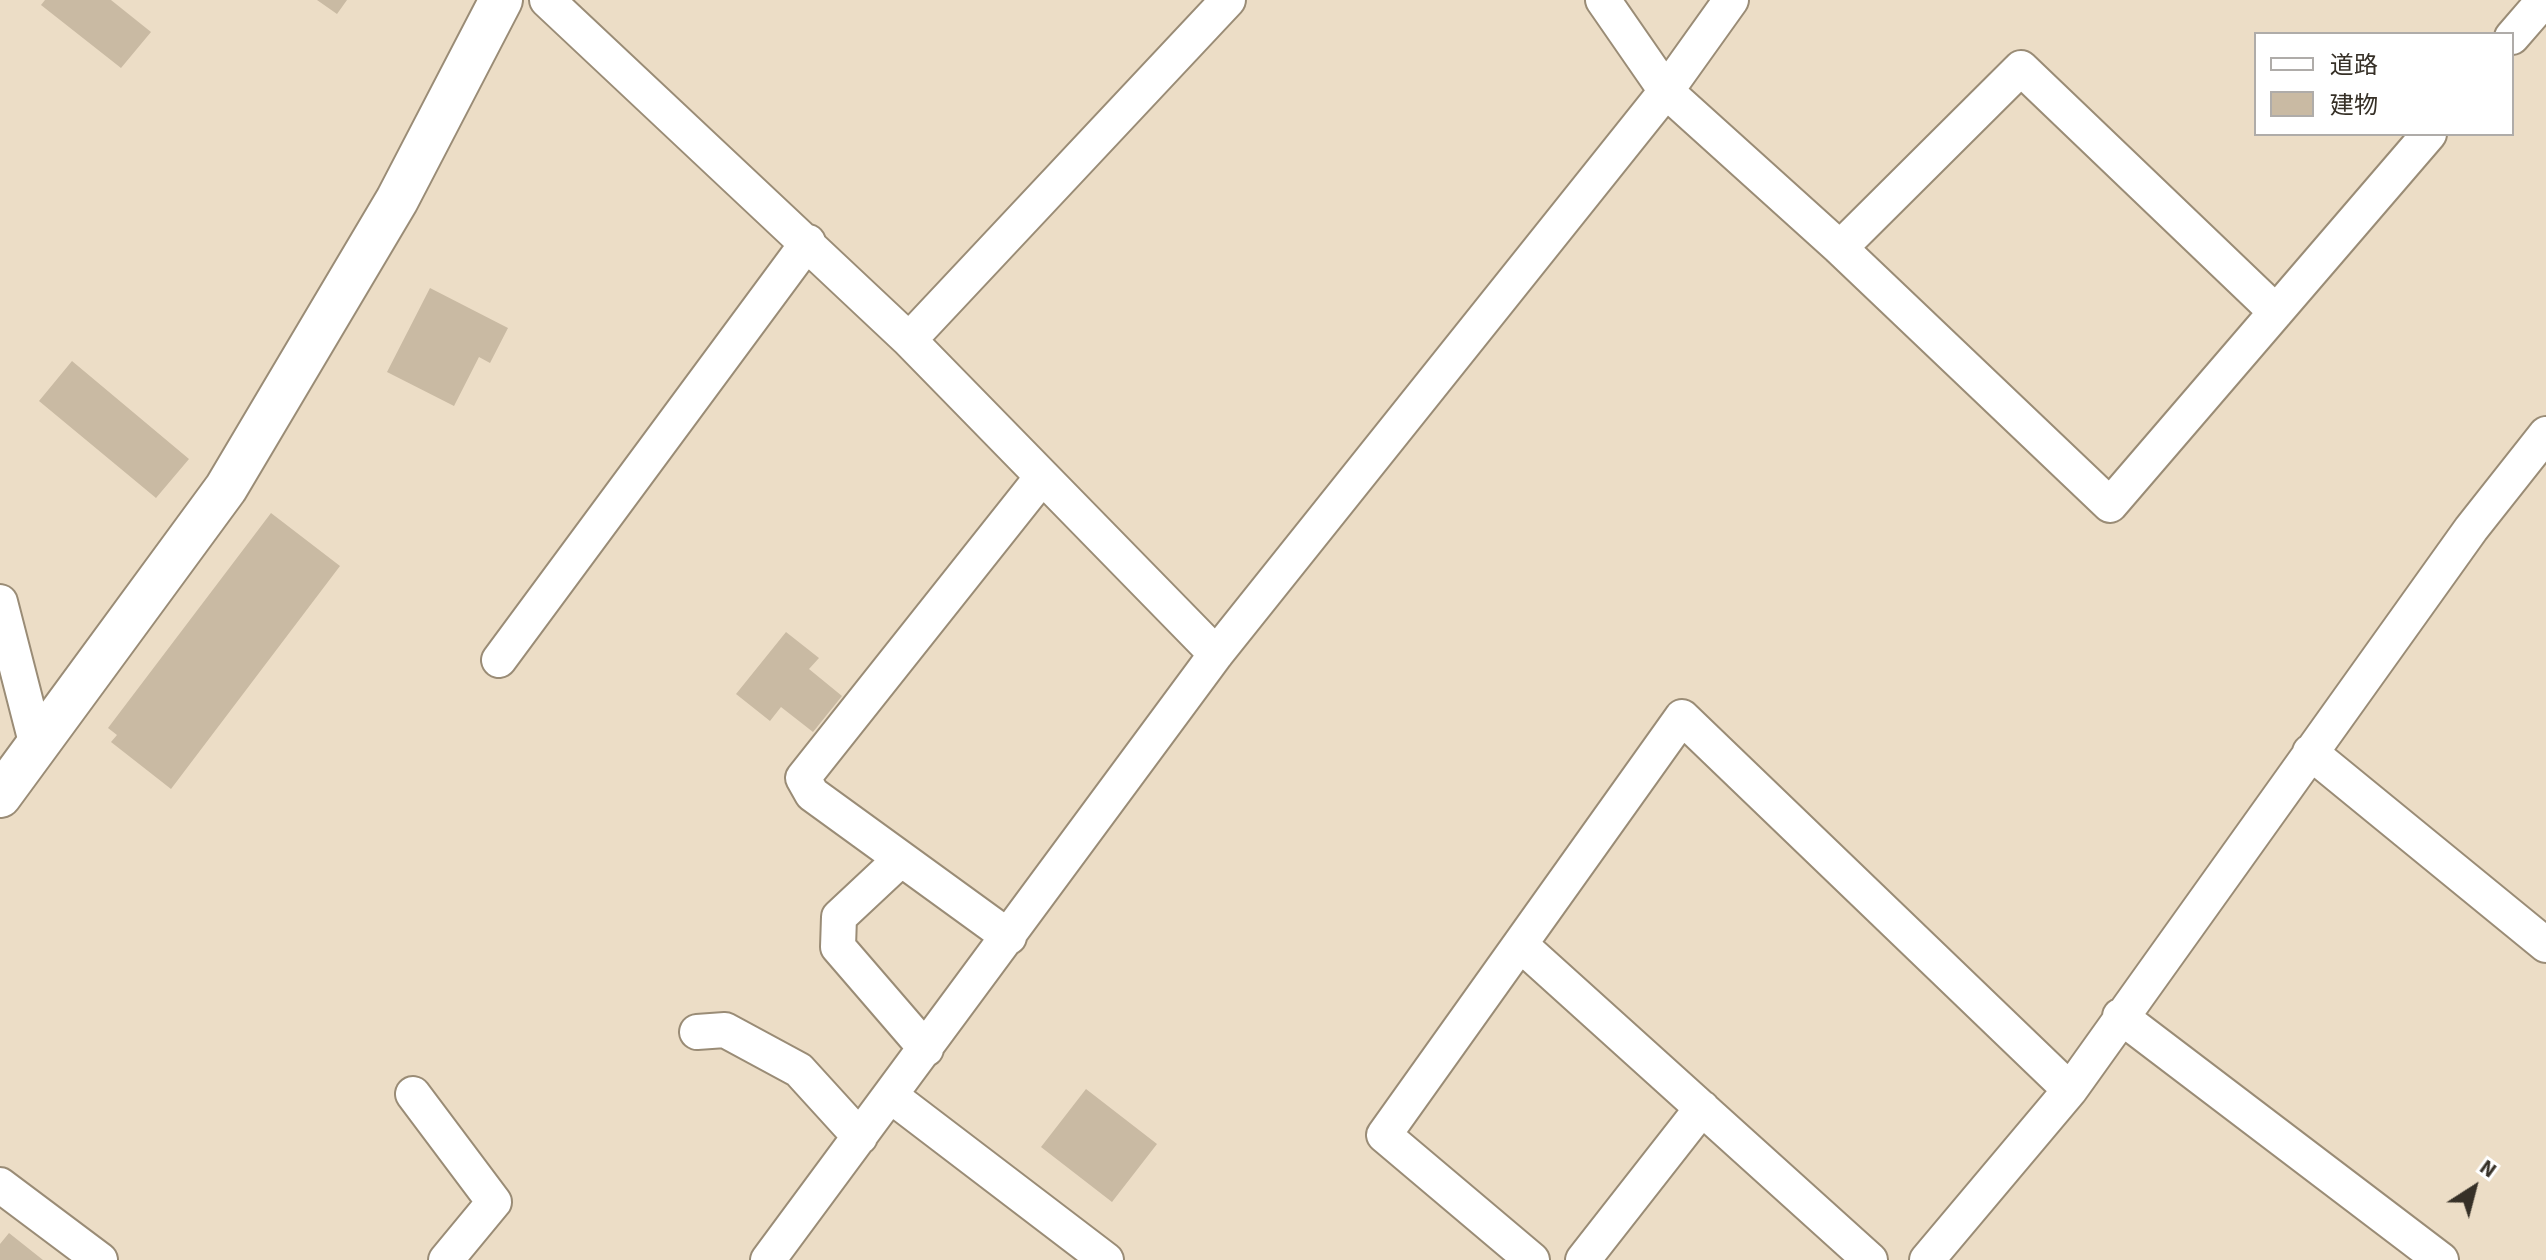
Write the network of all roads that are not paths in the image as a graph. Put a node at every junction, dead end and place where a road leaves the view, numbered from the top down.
1 (501, 0) edge
2 (547, 0) edge
3 (1228, 0) edge
4 (1603, 0) edge
5 (1731, 0) edge
6 (2544, 0) edge
7 (2514, 35) edge
8 (1666, 91) junction
9 (2427, 136) edge
10 (808, 242) junction
11 (1840, 248) junction
12 (2276, 312) junction
13 (909, 340) junction
14 (2546, 434) edge
15 (1042, 477) junction
16 (0, 602) edge
17 (1216, 654) junction
18 (499, 660) dead end
19 (37, 746) junction
20 (2310, 752) junction
21 (0, 796) edge
22 (901, 859) junction
23 (1009, 937) junction
24 (2546, 945) edge
25 (1522, 946) junction
26 (2120, 1016) junction
27 (697, 1032) dead end
28 (926, 1049) junction
29 (2070, 1090) junction
30 (413, 1094) dead end
31 (891, 1096) junction
32 (1702, 1108) junction
33 (860, 1137) junction
34 (5, 1197) edge
35 (2419, 1254) edge
36 (100, 1260) edge
37 (446, 1260) edge
38 (768, 1260) edge
39 (1106, 1260) edge
40 (1532, 1260) edge
41 (1583, 1260) edge
42 (1870, 1260) edge
43 (1927, 1260) edge

1 - 19 street
2 - 10 street
3 - 13 street
4 - 8 street
5 - 8 street
6 - 7 street
8 - 11 street
8 - 17 street
9 - 12 street
10 - 13 street
10 - 18 street
11 - 12 street
11 - 12 street
13 - 15 street
14 - 20 street
15 - 17 street
15 - 22 street
16 - 19 street
17 - 23 street
19 - 21 street
20 - 24 street
20 - 26 street
22 - 23 street
22 - 28 street
23 - 28 street
25 - 29 street
25 - 32 street
25 - 40 street
26 - 29 street
26 - 35 street
27 - 33 street
28 - 31 street
29 - 43 street
30 - 37 street
31 - 33 street
31 - 39 street
32 - 41 street
32 - 42 street
33 - 38 street
34 - 36 street

